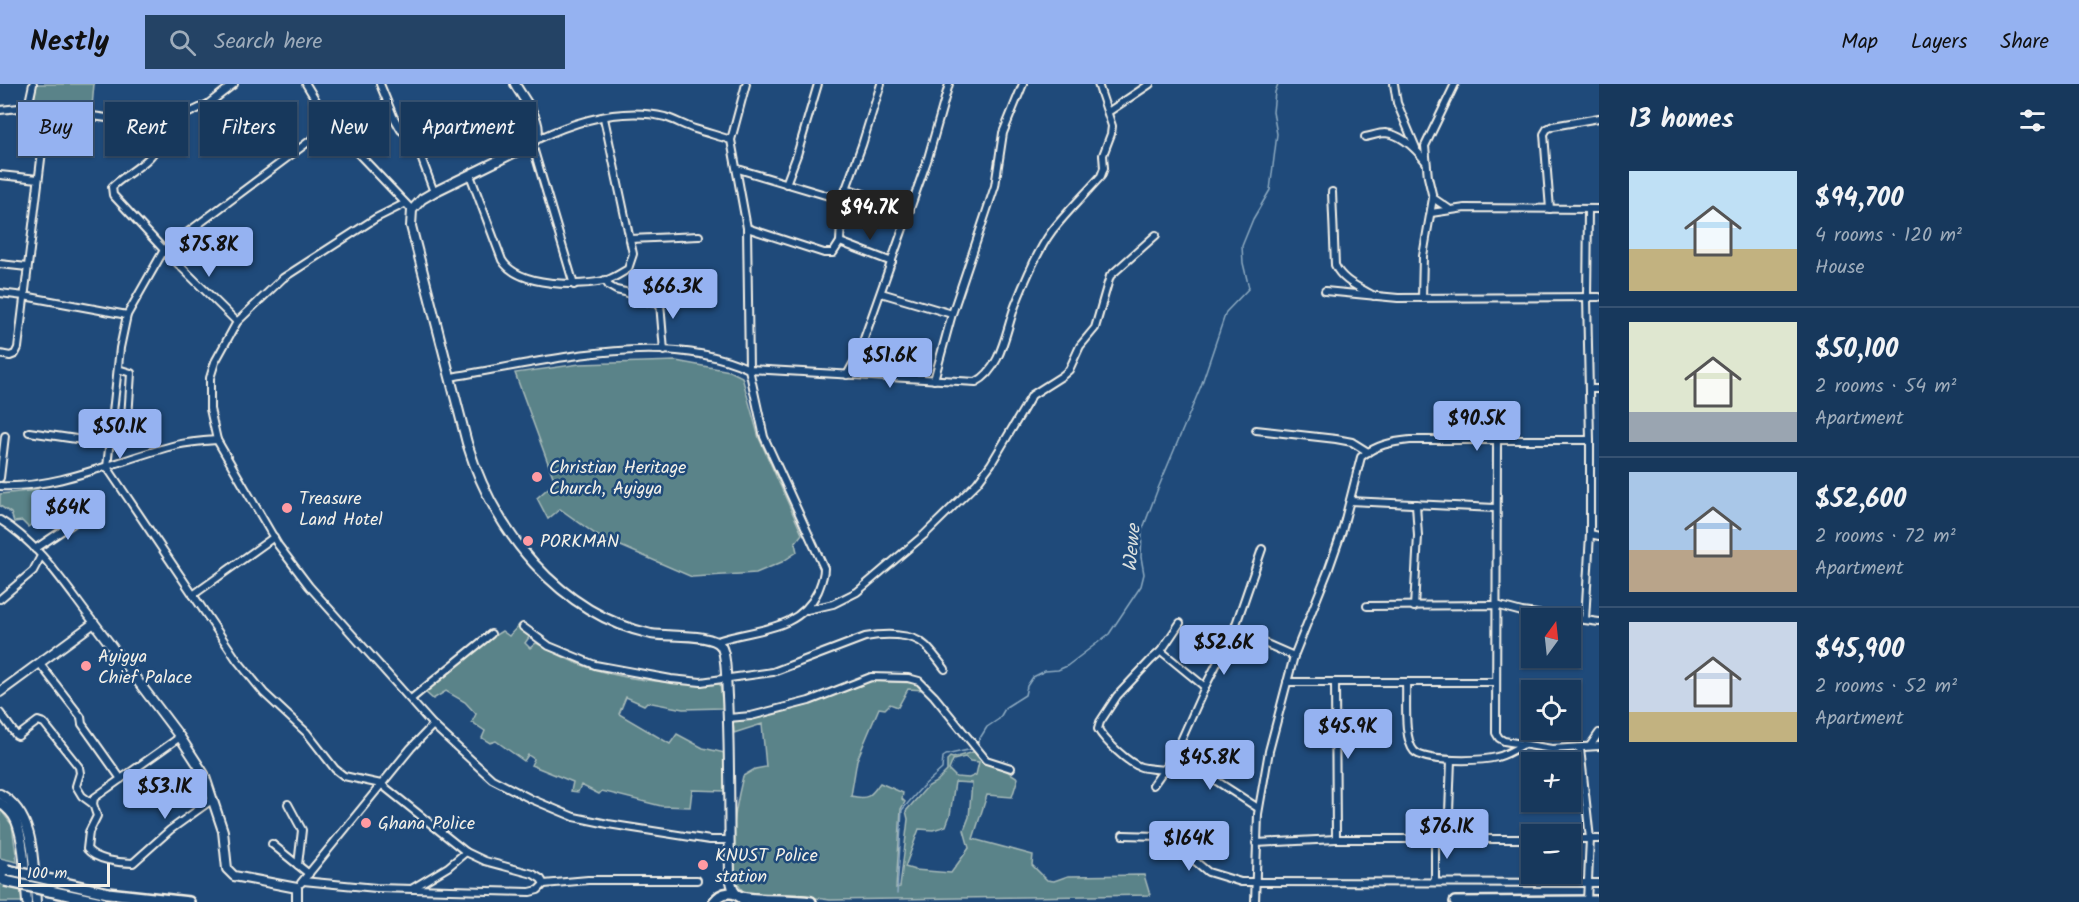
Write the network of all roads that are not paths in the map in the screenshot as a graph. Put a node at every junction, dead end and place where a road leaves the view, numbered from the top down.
1 (33, 84) edge
2 (234, 84) edge
3 (306, 84) edge
4 (380, 84) edge
5 (515, 84) edge
6 (746, 84) edge
7 (818, 84) edge
8 (881, 84) edge
9 (949, 84) edge
10 (1023, 84) edge
11 (1098, 84) edge
12 (1150, 84) edge
13 (1394, 84) edge
14 (1455, 84) edge
15 (29, 102) edge
16 (317, 102) edge
17 (525, 102) edge
18 (18, 108) edge
19 (0, 110) edge
20 (1108, 112) junction
21 (188, 113) edge
22 (604, 118) junction
23 (1599, 118) edge
24 (1365, 137) dead end
25 (731, 140) junction
26 (309, 141) edge
27 (536, 141) edge
28 (536, 146) edge
29 (1416, 148) junction
30 (41, 156) edge
31 (151, 156) edge
32 (360, 156) edge
33 (507, 156) edge
34 (1426, 162) junction
35 (738, 169) junction
36 (0, 175) edge
37 (470, 175) junction
38 (38, 179) junction
39 (786, 184) junction
40 (846, 188) junction
41 (434, 192) junction
42 (1332, 192) dead end
43 (1433, 198) junction
44 (842, 200) junction
45 (404, 204) junction
46 (1450, 209) junction
47 (1550, 209) junction
48 (1599, 209) edge
49 (412, 210) junction
50 (910, 210) junction
51 (1588, 210) junction
52 (1431, 213) junction
53 (747, 228) junction
54 (1156, 235) dead end
55 (699, 236) dead end
56 (630, 239) junction
57 (840, 242) junction
58 (164, 250) junction
59 (891, 262) junction
60 (0, 264) edge
61 (27, 267) junction
62 (605, 280) junction
63 (574, 285) junction
64 (658, 291) dead end
65 (1325, 291) dead end
66 (0, 293) edge
67 (881, 293) junction
68 (24, 296) junction
69 (1377, 297) junction
70 (1587, 297) junction
71 (1599, 297) edge
72 (1422, 298) junction
73 (660, 304) junction
74 (952, 314) junction
75 (127, 315) junction
76 (237, 322) junction
77 (664, 351) junction
78 (0, 354) edge
79 (118, 369) junction
80 (749, 369) junction
81 (848, 375) junction
82 (450, 377) junction
83 (934, 380) junction
84 (1589, 389) junction
85 (1599, 389) edge
86 (1256, 430) dead end
87 (29, 432) dead end
88 (127, 433) dead end
89 (5, 436) dead end
90 (217, 440) junction
91 (1590, 440) junction
92 (1497, 441) junction
93 (110, 444) junction
94 (1368, 452) junction
95 (1599, 453) edge
96 (1589, 455) junction
97 (107, 467) junction
98 (0, 478) edge
99 (0, 486) edge
100 (1350, 501) junction
101 (1416, 504) junction
102 (1495, 508) junction
103 (87, 514) dead end
104 (0, 520) edge
105 (1590, 534) junction
106 (1599, 536) edge
107 (274, 537) junction
108 (35, 549) junction
109 (1262, 549) dead end
110 (41, 556) junction
111 (193, 595) junction
112 (0, 599) edge
113 (1496, 605) junction
114 (1367, 606) dead end
115 (1414, 607) junction
116 (806, 610) junction
117 (1521, 612) edge
118 (1581, 620) edge
119 (1585, 620) junction
120 (1599, 622) edge
121 (94, 623) junction
122 (1180, 623) dead end
123 (523, 627) dead end
124 (1599, 628) edge
125 (1234, 630) junction
126 (491, 634) dead end
127 (717, 641) junction
128 (1161, 651) junction
129 (1294, 656) junction
130 (40, 663) junction
131 (945, 669) dead end
132 (726, 680) junction
133 (1287, 682) junction
134 (1335, 682) junction
135 (1406, 682) junction
136 (1496, 682) junction
137 (1205, 687) junction
138 (0, 692) edge
139 (411, 699) junction
140 (0, 713) edge
141 (728, 718) junction
142 (433, 724) junction
143 (1599, 733) edge
144 (180, 737) junction
145 (1522, 745) junction
146 (1590, 746) junction
147 (1599, 746) edge
148 (1580, 748) junction
149 (1175, 754) junction
150 (1451, 760) junction
151 (1011, 768) dead end
152 (1165, 770) junction
153 (121, 779) junction
154 (381, 784) junction
155 (1153, 785) dead end
156 (0, 794) edge
157 (213, 800) junction
158 (0, 803) edge
159 (93, 804) junction
160 (288, 804) dead end
161 (1258, 808) junction
162 (1123, 836) dead end
163 (1436, 838) junction
164 (1448, 838) junction
165 (1335, 839) junction
166 (1521, 839) edge
167 (1581, 839) edge
168 (1590, 839) junction
169 (1599, 839) edge
170 (729, 840) junction
171 (1256, 843) junction
172 (272, 844) dead end
173 (466, 852) junction
174 (298, 866) junction
175 (4, 869) edge
176 (309, 874) junction
177 (730, 878) junction
178 (2, 880) edge
179 (303, 880) junction
180 (697, 880) dead end
181 (1256, 881) junction
182 (1435, 882) junction
183 (1587, 882) junction
184 (1599, 883) edge
185 (544, 885) junction
186 (297, 888) junction
187 (412, 888) junction
188 (725, 893) junction
189 (741, 898) edge
190 (1587, 901) edge
191 (1599, 901) edge
192 (27, 902) edge
193 (36, 902) edge
194 (100, 902) edge
195 (189, 902) edge
196 (297, 902) edge
197 (714, 902) edge
198 (811, 902) edge
199 (1255, 902) edge
200 (1455, 902) edge

1 - 15 street
2 - 21 street
3 - 16 street
4 - 41 street
5 - 17 street
6 - 25 street
7 - 39 street
8 - 40 street
9 - 50 street
10 - 74 street
11 - 20 street
12 - 20 street
13 - 29 street
14 - 34 street
18 - 19 street
20 - 83 street
22 - 25 street
22 - 27 street
22 - 56 street
23 - 47 street
24 - 29 street
25 - 35 street
26 - 58 street
28 - 63 street
29 - 34 street
30 - 38 street
31 - 58 street
32 - 45 street
33 - 37 street
34 - 43 street
35 - 39 street
35 - 53 street
36 - 38 street
37 - 41 street
37 - 63 street
38 - 61 street
39 - 44 street
40 - 44 street
40 - 50 street
41 - 49 street
42 - 69 street
43 - 46 street
43 - 52 street
44 - 57 street
45 - 49 street
45 - 76 street
46 - 47 street
46 - 52 street
47 - 51 street
48 - 51 street
49 - 82 street
50 - 59 street
51 - 70 street
52 - 72 street
53 - 57 street
53 - 80 street
54 - 116 street
55 - 56 street
56 - 62 street
57 - 59 street
58 - 75 street
58 - 76 street
59 - 67 street
60 - 61 street
61 - 68 street
62 - 63 street
62 - 73 street
64 - 73 street
65 - 69 street
66 - 68 street
67 - 74 street
67 - 81 street
68 - 75 street
68 - 78 street
69 - 72 street
70 - 71 street
70 - 72 street
70 - 84 street
73 - 77 street
74 - 83 street
75 - 79 street
76 - 90 street
77 - 80 street
77 - 82 street
79 - 88 street
79 - 93 street
80 - 81 street
80 - 116 street
81 - 83 street
82 - 127 street
84 - 85 street
84 - 91 street
86 - 94 street
87 - 93 street
89 - 98 street
90 - 97 street
90 - 107 street
91 - 92 street
91 - 96 street
92 - 94 street
92 - 102 street
93 - 97 street
94 - 100 street
95 - 96 street
96 - 105 street
97 - 99 street
97 - 111 street
100 - 101 street
100 - 129 street
101 - 102 street
101 - 115 street
102 - 113 street
103 - 108 street
104 - 108 street
105 - 106 street
105 - 119 street
107 - 111 street
107 - 139 street
108 - 110 street
109 - 125 street
110 - 112 street
110 - 121 street
111 - 154 street
113 - 115 street
113 - 117 street
113 - 136 street
114 - 115 street
116 - 127 street
118 - 119 street
119 - 120 street
120 - 124 street
121 - 130 street
121 - 144 street
122 - 128 street
123 - 132 street
125 - 129 street
125 - 137 street
126 - 139 street
127 - 132 street
128 - 137 street
128 - 152 street
129 - 133 street
130 - 138 street
130 - 153 street
131 - 132 street
132 - 141 street
133 - 134 street
133 - 161 street
134 - 135 street
134 - 165 street
135 - 136 street
135 - 150 street
136 - 145 street
137 - 149 street
139 - 142 street
140 - 159 street
141 - 151 street
141 - 170 street
142 - 154 street
142 - 170 street
143 - 146 street
144 - 153 street
144 - 157 street
145 - 148 street
145 - 150 street
146 - 147 street
146 - 148 street
148 - 168 street
149 - 152 street
149 - 161 street
150 - 164 street
152 - 155 street
153 - 159 street
154 - 173 street
154 - 176 street
156 - 193 street
157 - 159 street
157 - 186 street
158 - 192 street
160 - 174 street
161 - 171 street
162 - 181 street
163 - 164 street
163 - 165 street
163 - 182 street
164 - 166 street
165 - 171 street
167 - 168 street
168 - 169 street
168 - 183 street
170 - 177 street
171 - 181 street
172 - 174 street
173 - 185 street
173 - 187 street
174 - 176 street
175 - 195 highway, bridge
176 - 179 street
177 - 188 street
177 - 189 street
178 - 194 highway, bridge
179 - 186 street
179 - 187 street
180 - 185 street
181 - 182 street
181 - 199 street
182 - 183 street
183 - 184 street
183 - 190 street
185 - 187 street
186 - 196 street
188 - 189 highway
188 - 197 highway
189 - 198 highway
190 - 191 highway
190 - 200 highway

